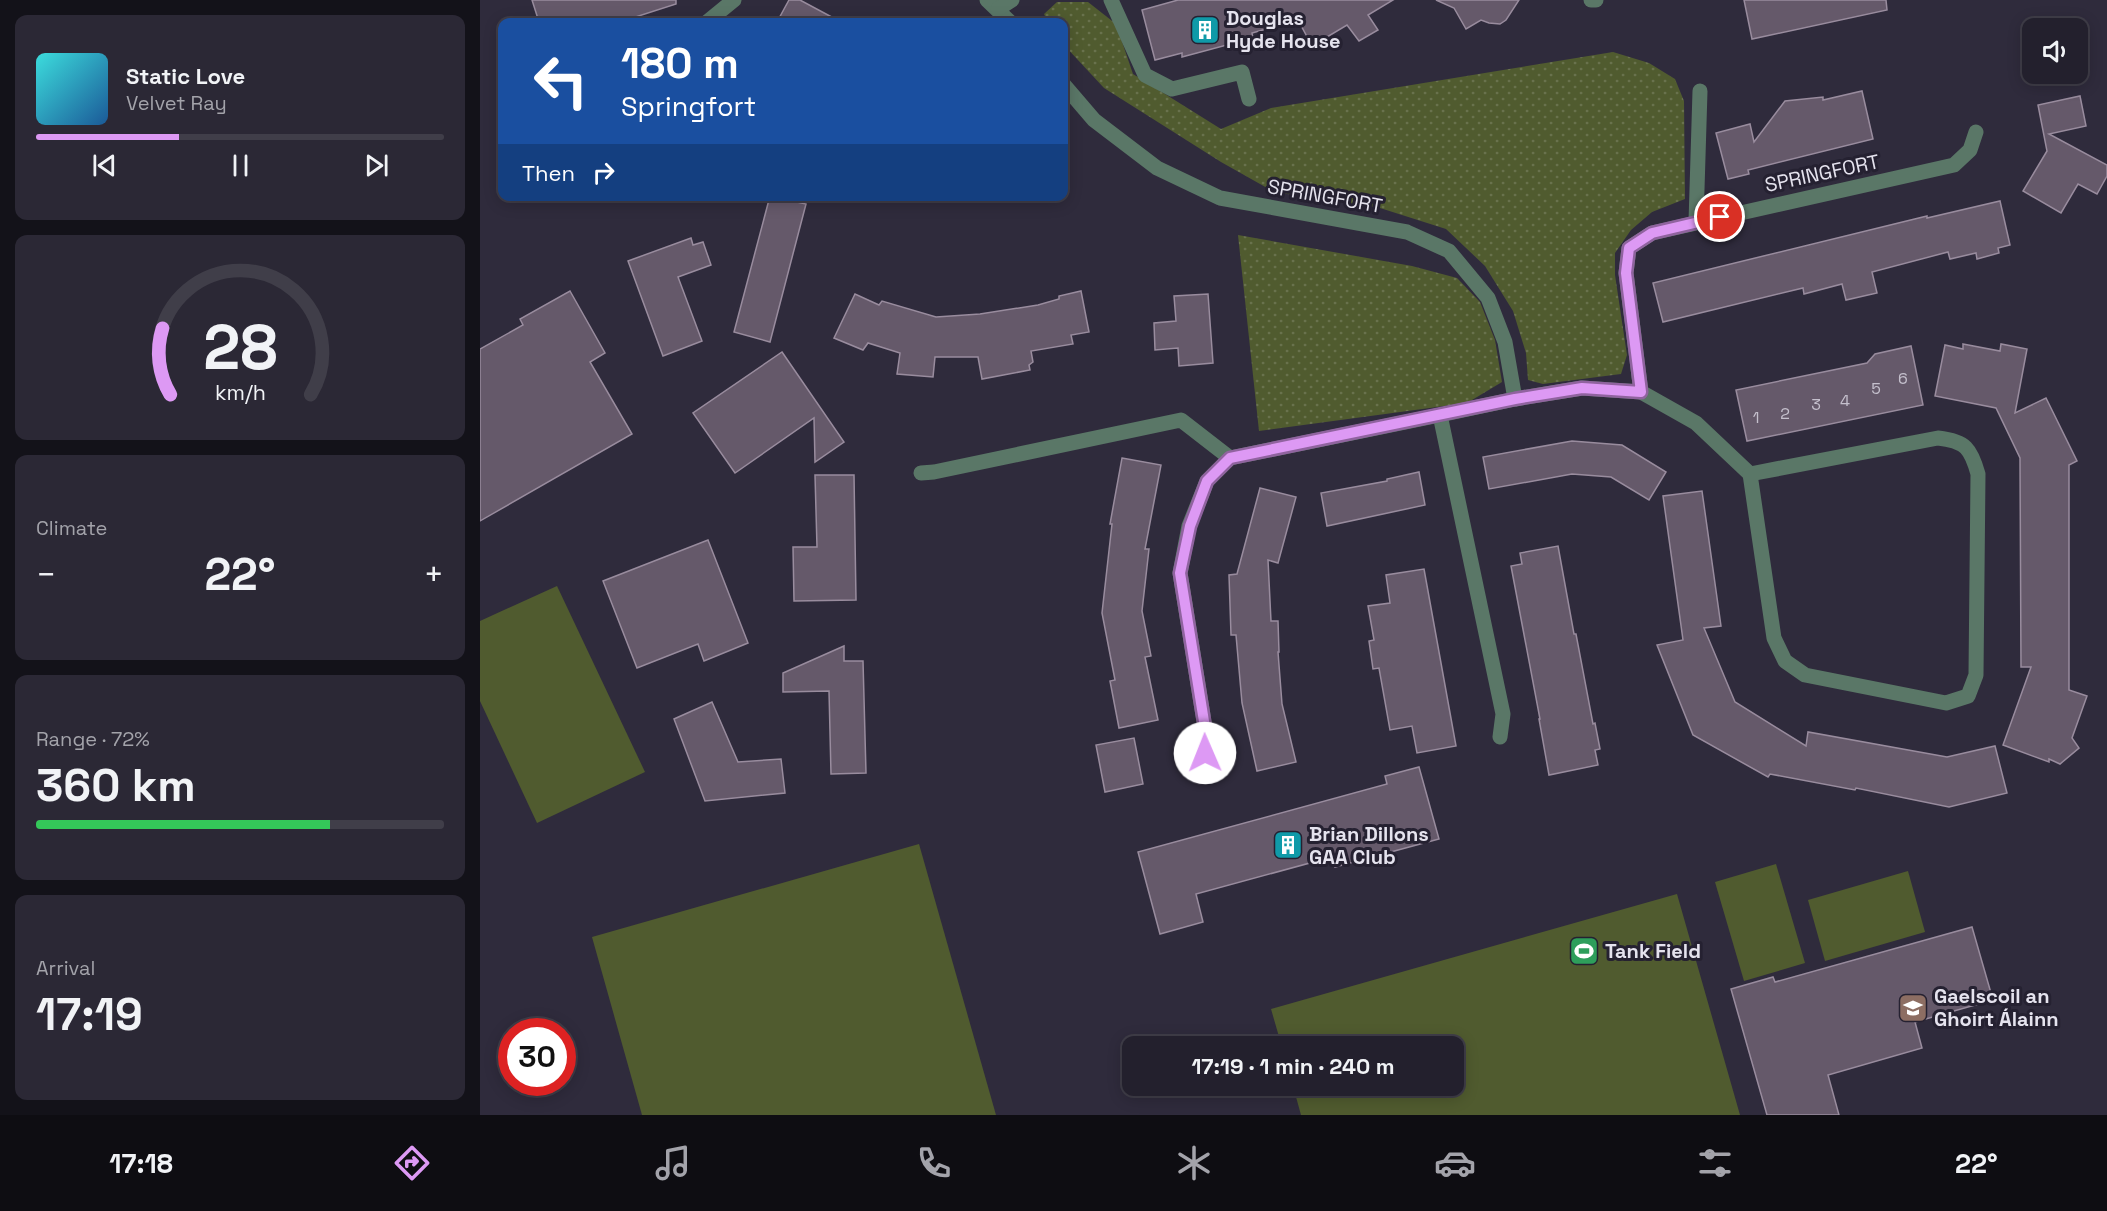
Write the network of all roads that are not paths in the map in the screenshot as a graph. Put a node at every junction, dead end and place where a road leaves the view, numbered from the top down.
1 (734, 0) edge
2 (1012, 0) edge
3 (1111, 0) edge
4 (1591, 0) edge
5 (1596, 0) edge
6 (992, 4) edge
7 (712, 18) edge
8 (1006, 18) edge
9 (1068, 90) edge
10 (1700, 91) dead end
11 (1249, 99) dead end
12 (1976, 132) dead end
13 (1696, 222) junction
14 (1641, 392) junction
15 (1515, 399) junction
16 (1440, 415) junction
17 (1230, 458) junction
18 (921, 473) dead end
19 (1750, 474) junction
20 (1500, 737) dead end
21 (1199, 765) dead end

1 - 7 street
2 - 6 street
3 - 11 street
4 - 5 street
6 - 8 street
9 - 15 street, SPRINGFORT
10 - 13 street
12 - 13 street, SPRINGFORT
13 - 14 street, SPRINGFORT
14 - 15 street
14 - 19 street
15 - 16 street
16 - 17 street
16 - 20 street
17 - 18 street
17 - 21 street
19 - 19 street

